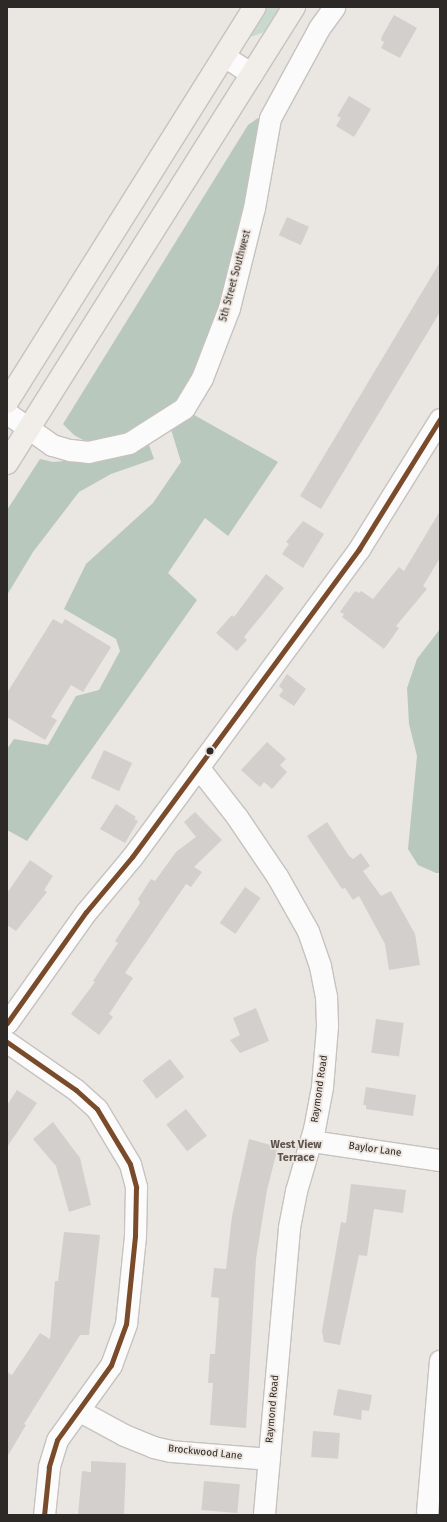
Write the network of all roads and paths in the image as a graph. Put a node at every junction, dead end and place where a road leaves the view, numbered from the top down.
1 (255, 7) edge
2 (294, 7) edge
3 (334, 7) edge
4 (224, 56) junction
5 (252, 74) junction
6 (7, 402) edge
7 (7, 413) edge
8 (440, 419) edge
9 (29, 429) junction
10 (7, 463) edge
11 (198, 767) junction
12 (7, 1023) edge
13 (7, 1042) edge
14 (311, 1141) junction
15 (440, 1160) edge
16 (440, 1361) edge
17 (78, 1410) junction
18 (269, 1460) junction
19 (428, 1512) dead end
20 (44, 1515) edge
21 (264, 1515) edge

1 - 4 main road
2 - 5 main road
3 - 9 street, 5th Street Southwest
4 - 5 street
4 - 6 main road
5 - 9 main road
7 - 9 street, 5th Street Southwest
8 - 11 street
9 - 10 main road
11 - 12 street
11 - 14 street, Raymond Road
13 - 17 street
14 - 15 street, Baylor Lane
14 - 18 street, Raymond Road
16 - 19 street
17 - 18 street, Brockwood Lane
17 - 20 street
18 - 21 street, Raymond Road

